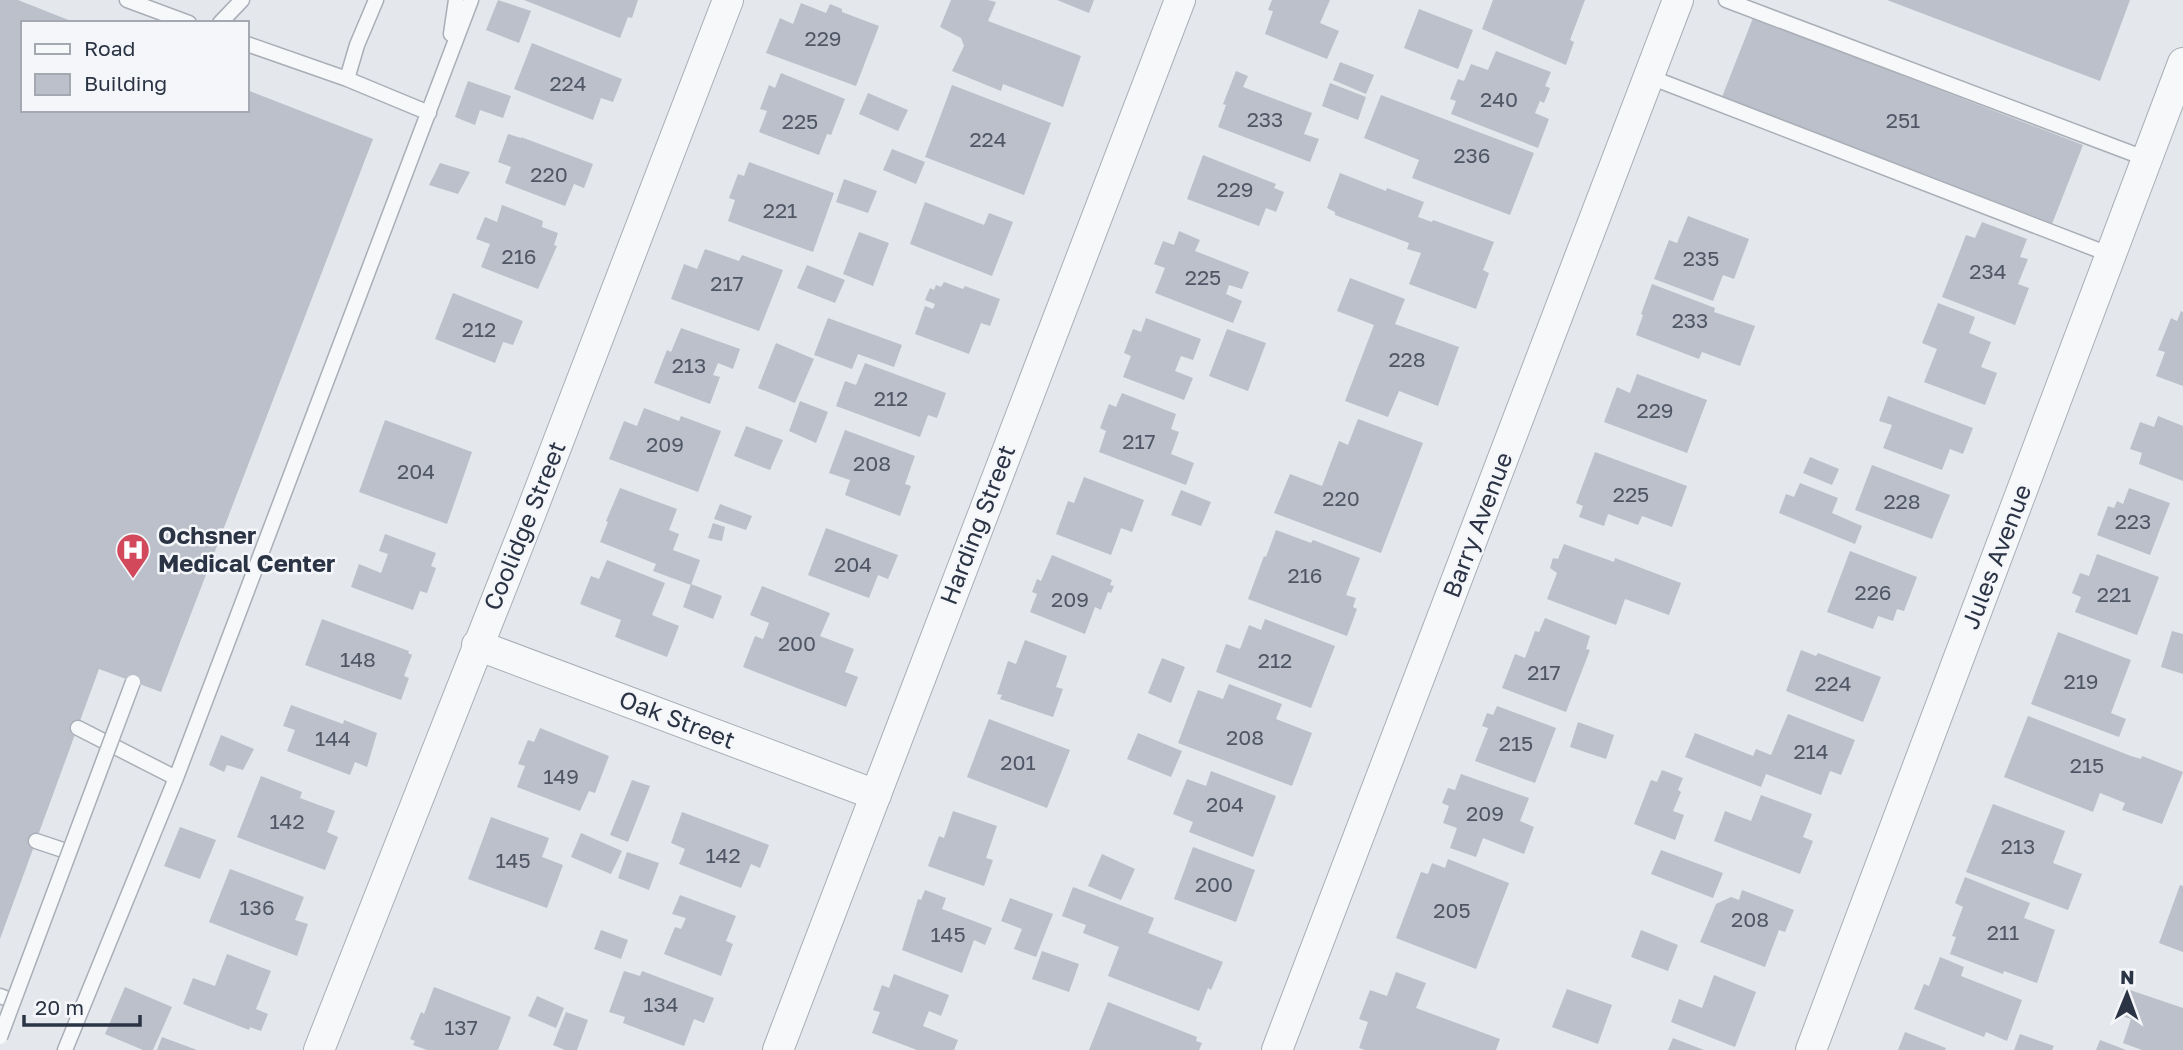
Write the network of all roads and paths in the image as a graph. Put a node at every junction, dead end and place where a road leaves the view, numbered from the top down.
1 (127, 0) edge
2 (242, 0) edge
3 (376, 0) edge
4 (456, 0) edge
5 (471, 0) edge
6 (728, 0) edge
7 (1180, 0) edge
8 (1678, 0) edge
9 (1726, 0) edge
10 (184, 21) edge
11 (222, 21) edge
12 (248, 44) edge
13 (448, 56) junction
14 (2183, 63) edge
15 (1650, 77) junction
16 (348, 79) junction
17 (429, 113) junction
18 (2147, 159) junction
19 (2111, 255) junction
20 (478, 645) junction
21 (133, 682) dead end
22 (78, 729) dead end
23 (176, 778) junction
24 (876, 795) junction
25 (36, 841) dead end
26 (69, 852) junction
27 (7, 999) edge
28 (0, 1037) edge
29 (65, 1050) edge
30 (319, 1050) edge
31 (778, 1050) edge
32 (1277, 1050) edge
33 (1811, 1050) edge

1 - 10 lane
2 - 11 lane
3 - 16 lane
4 - 13 lane
5 - 13 lane
6 - 20 street, Coolidge Street
7 - 24 street, Harding Street
8 - 15 street, Barry Avenue
9 - 18 lane
12 - 16 lane
13 - 17 lane
14 - 18 street, Jules Avenue
15 - 19 lane
15 - 32 street, Barry Avenue
16 - 17 lane
17 - 23 lane
18 - 19 street, Jules Avenue
19 - 33 street, Jules Avenue
20 - 24 street, Oak Street
20 - 30 street, Coolidge Street
21 - 26 lane, bridge
22 - 23 lane
23 - 29 lane
24 - 31 street, Harding Street
25 - 26 lane
26 - 27 lane, bridge
27 - 28 lane, bridge

